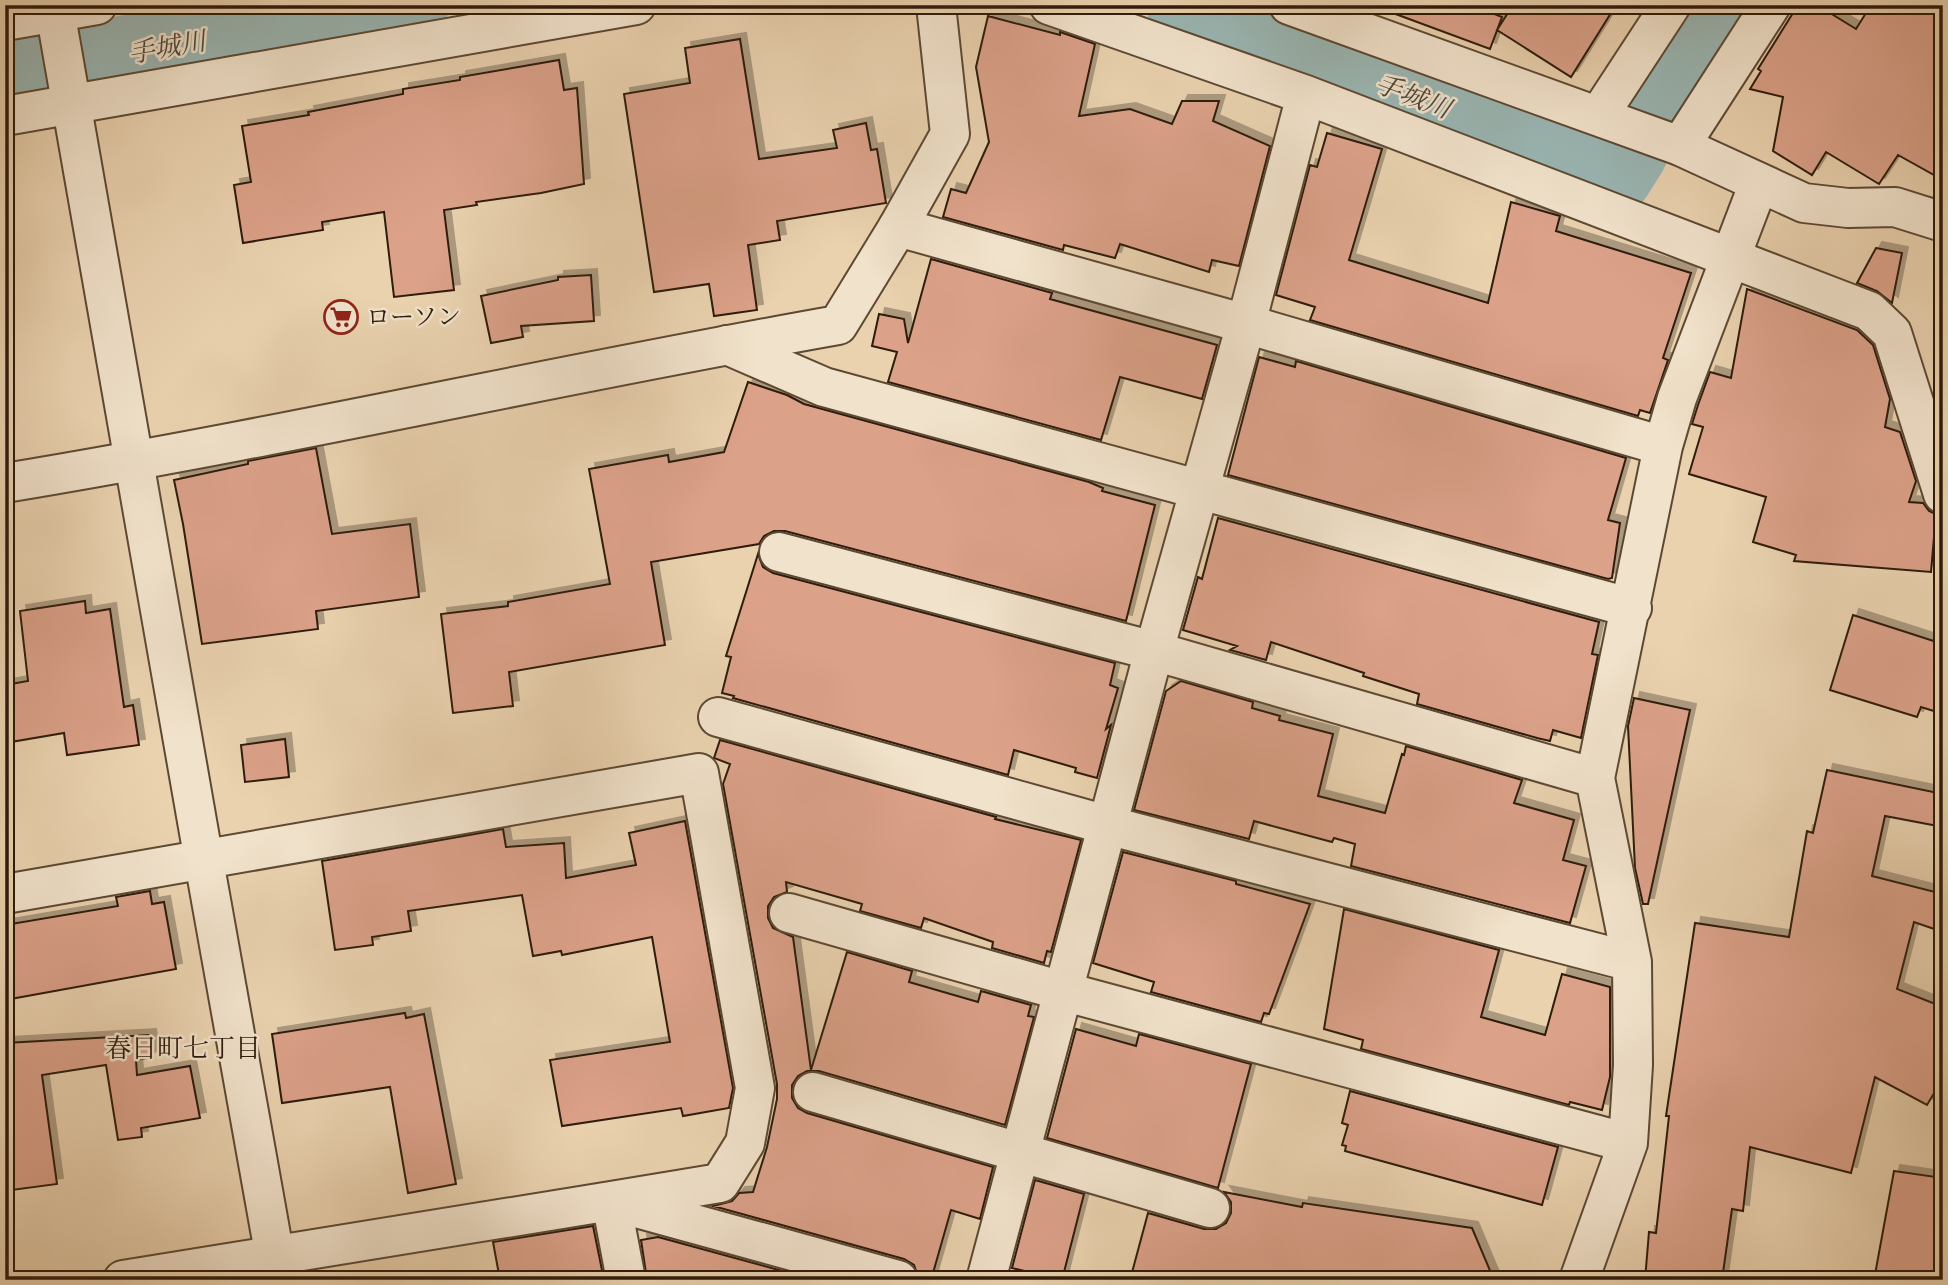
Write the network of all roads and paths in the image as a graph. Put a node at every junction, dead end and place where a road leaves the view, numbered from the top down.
1 (97, 5) edge
2 (636, 5) edge
3 (936, 5) edge
4 (1049, 5) edge
5 (1289, 5) edge
6 (1671, 5) edge
7 (1771, 5) edge
8 (56, 16) edge
9 (5, 22) edge
10 (1306, 94) junction
11 (71, 96) junction
12 (1598, 115) junction
13 (5, 116) edge
14 (1680, 146) junction
15 (1759, 183) junction
16 (1943, 222) edge
17 (898, 227) junction
18 (1731, 258) junction
19 (1246, 324) junction
20 (727, 345) junction
21 (1663, 446) junction
22 (135, 461) junction
23 (5, 483) edge
24 (1200, 490) junction
25 (1943, 494) edge
26 (779, 552) dead end
27 (1632, 608) junction
28 (1154, 651) junction
29 (718, 717) dead end
30 (1595, 778) junction
31 (1107, 825) junction
32 (204, 862) junction
33 (5, 894) edge
34 (789, 913) dead end
35 (1632, 962) junction
36 (1062, 991) junction
37 (813, 1092) dead end
38 (1628, 1143) junction
39 (1019, 1153) junction
40 (611, 1201) junction
41 (1210, 1208) dead end
42 (277, 1267) edge
43 (123, 1280) edge
44 (626, 1280) edge
45 (898, 1280) edge
46 (986, 1280) edge
47 (1579, 1280) edge

1 - 8 street
2 - 11 street
3 - 17 street
4 - 10 street
5 - 12 street
6 - 12 street
7 - 14 street
8 - 9 street
8 - 11 street
10 - 18 street
10 - 19 street
11 - 13 street
11 - 22 street
12 - 14 street
14 - 15 street
15 - 16 street
15 - 18 street
17 - 19 street
17 - 20 street
18 - 21 street
18 - 25 street
19 - 21 street
19 - 24 street
20 - 22 street
20 - 24 street
21 - 27 street
22 - 23 street
22 - 32 street
24 - 27 street
24 - 28 street
26 - 28 street
27 - 30 street
28 - 30 street
28 - 31 street
29 - 31 street
30 - 35 street
31 - 35 street
31 - 36 street
32 - 33 street
32 - 40 street
32 - 42 street
34 - 36 street
35 - 38 street
36 - 38 street
36 - 39 street
37 - 39 street
38 - 47 street
39 - 41 street
39 - 46 street
40 - 42 street
40 - 44 street
40 - 45 street
42 - 43 street

